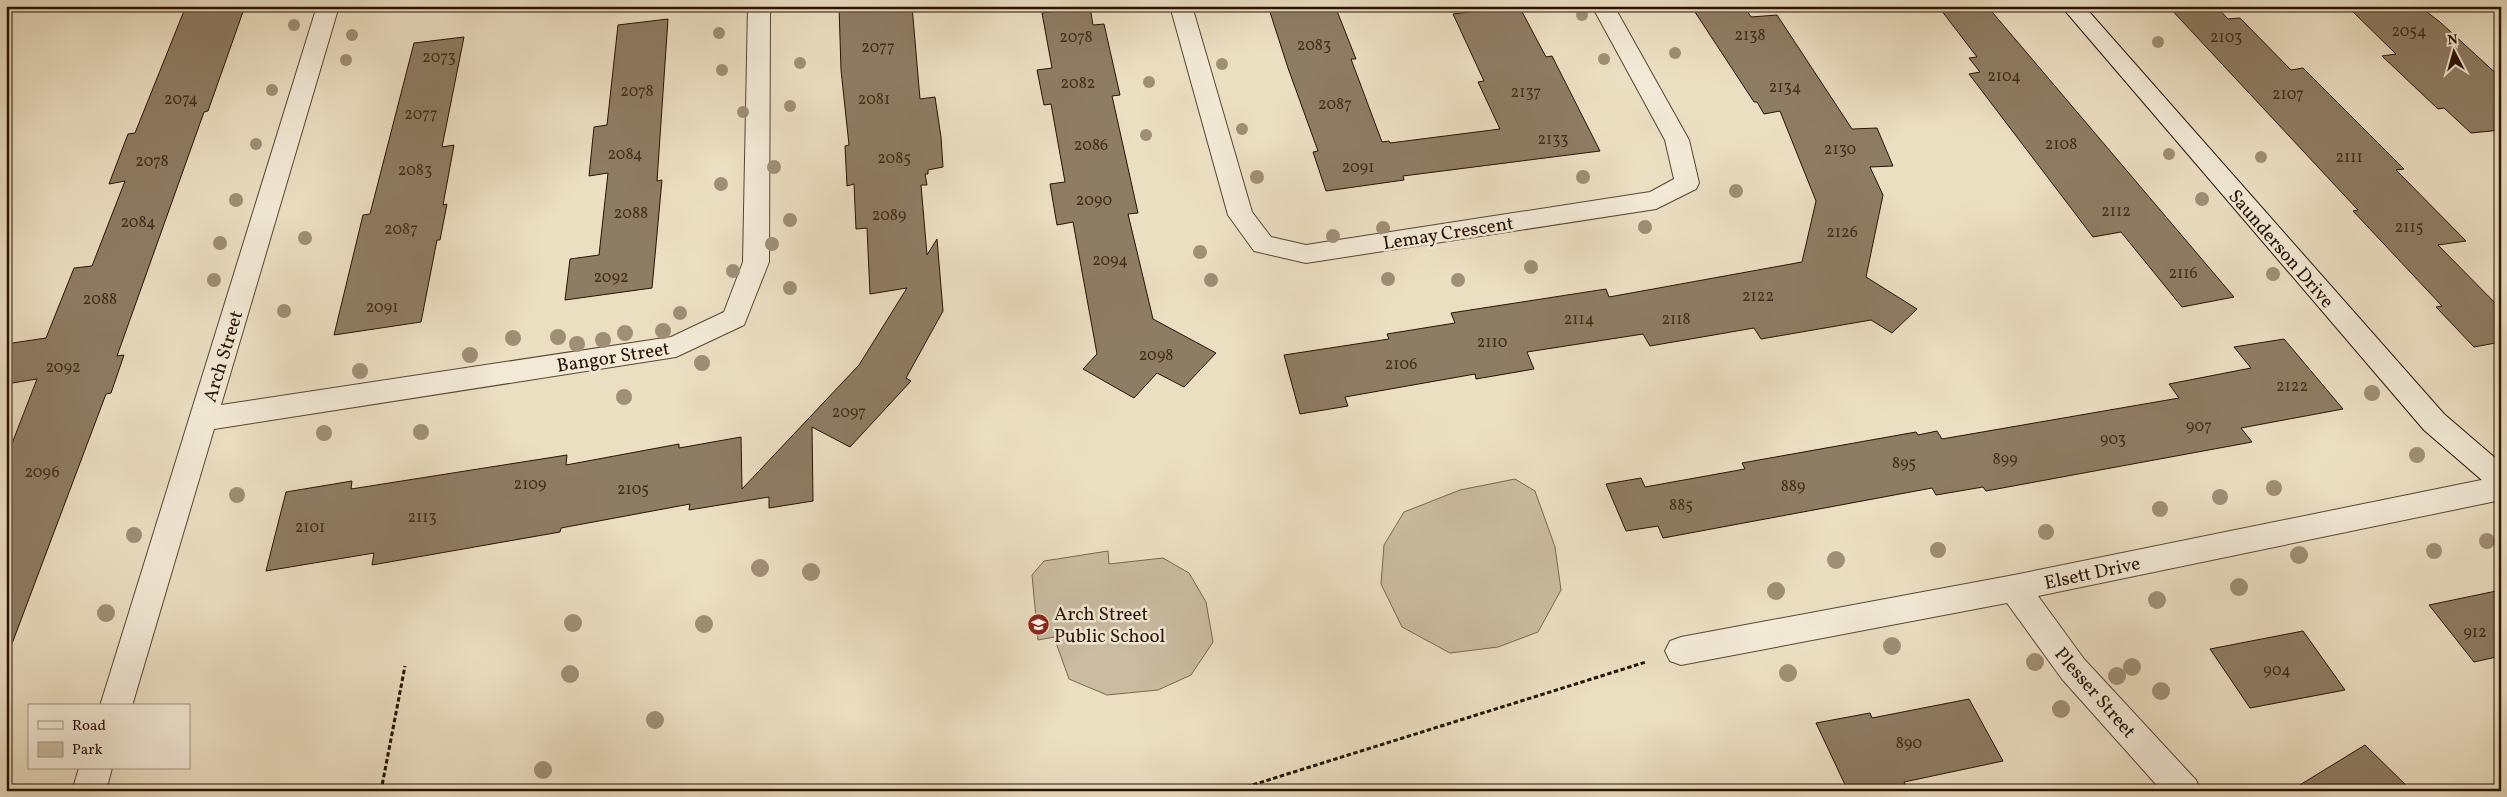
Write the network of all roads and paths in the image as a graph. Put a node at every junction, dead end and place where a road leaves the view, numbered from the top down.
1 (328, 6) edge
2 (759, 6) edge
3 (1182, 6) edge
4 (1603, 6) edge
5 (2072, 6) edge
6 (204, 419) junction
7 (2501, 480) edge
8 (2501, 488) edge
9 (2014, 588) junction
10 (1682, 651) joint
11 (405, 666) dead end
12 (117, 704) edge
13 (95, 770) edge
14 (90, 791) edge
15 (381, 791) edge
16 (1233, 791) edge
17 (2184, 791) edge

1 - 6 street, Arch Street
2 - 6 street, Bangor Street
3 - 4 street, Lemay Crescent
5 - 7 street, Saunderson Drive
6 - 12 street, Arch Street
8 - 9 street, Elsett Drive
9 - 10 street, Elsett Drive
9 - 17 street, Plesser Street
10 - 16 path
11 - 15 path
13 - 14 street

